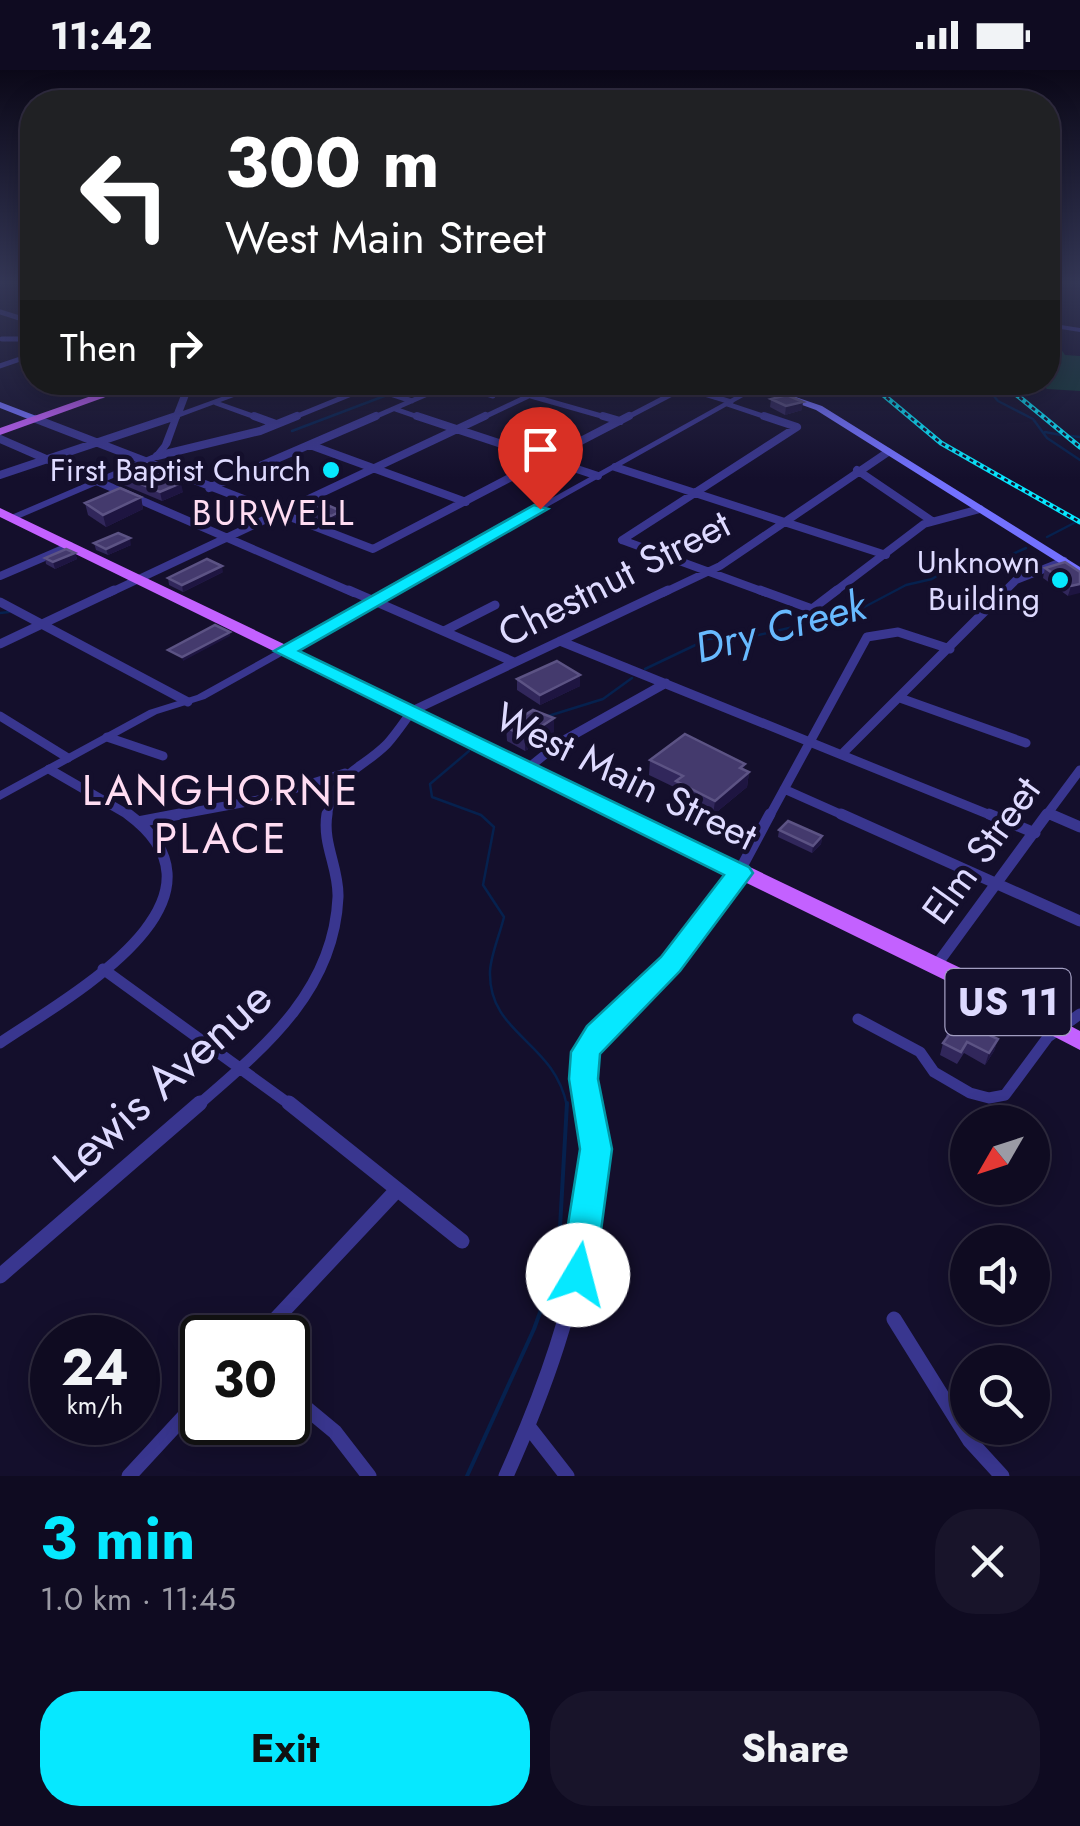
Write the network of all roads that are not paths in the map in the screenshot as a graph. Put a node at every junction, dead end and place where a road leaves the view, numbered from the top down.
1 (105, 395) edge
2 (184, 395) edge
3 (237, 395) edge
4 (349, 395) edge
5 (394, 395) edge
6 (426, 395) edge
7 (490, 395) edge
8 (671, 395) edge
9 (705, 395) edge
10 (744, 395) edge
11 (788, 395) edge
12 (798, 395) edge
13 (102, 396) joint
14 (493, 396) dead end
15 (530, 396) joint
16 (412, 401) junction
17 (216, 403) junction
18 (729, 403) junction
19 (810, 404) junction
20 (0, 407) edge
21 (394, 409) junction
22 (176, 416) junction
23 (36, 419) junction
24 (621, 421) junction
25 (276, 425) junction
26 (458, 429) junction
27 (0, 436) edge
28 (99, 441) junction
29 (310, 445) junction
30 (888, 452) junction
31 (45, 459) junction
32 (153, 459) junction
33 (548, 459) junction
34 (615, 467) junction
35 (374, 468) junction
36 (857, 470) junction
37 (0, 475) edge
38 (598, 476) junction
39 (98, 483) junction
40 (210, 488) junction
41 (696, 493) junction
42 (466, 502) junction
43 (980, 509) junction
44 (276, 514) junction
45 (4, 517) edge
46 (785, 520) junction
47 (932, 520) junction
48 (225, 539) junction
49 (70, 546) junction
50 (886, 555) junction
51 (1064, 562) junction
52 (0, 566) edge
53 (1079, 571) edge
54 (10, 572) junction
55 (708, 573) junction
56 (0, 576) edge
57 (138, 580) junction
58 (374, 601) junction
59 (0, 602) edge
60 (495, 604) dead end
61 (42, 625) junction
62 (444, 631) junction
63 (560, 641) junction
64 (0, 644) edge
65 (950, 648) junction
66 (284, 651) junction
67 (514, 662) junction
68 (666, 683) junction
69 (900, 698) junction
70 (188, 702) junction
71 (411, 713) junction
72 (0, 716) edge
73 (107, 737) junction
74 (810, 741) junction
75 (1026, 743) dead end
76 (842, 754) junction
77 (163, 756) dead end
78 (68, 758) junction
79 (50, 769) junction
80 (527, 769) junction
81 (346, 773) junction
82 (1078, 775) edge
83 (784, 789) junction
84 (0, 796) edge
85 (1049, 814) junction
86 (138, 822) junction
87 (1080, 827) edge
88 (1035, 832) junction
89 (740, 873) junction
90 (998, 883) junction
91 (1080, 921) edge
92 (934, 967) junction
93 (104, 968) junction
94 (1080, 1014) edge
95 (858, 1018) dead end
96 (1070, 1036) edge
97 (0, 1042) edge
98 (242, 1068) junction
99 (396, 1191) junction
100 (462, 1241) dead end
101 (0, 1276) edge
102 (280, 1315) edge
103 (894, 1319) dead end
104 (310, 1411) edge
105 (180, 1421) edge
106 (528, 1426) junction
107 (129, 1476) edge
108 (369, 1476) edge
109 (506, 1476) edge
110 (567, 1476) edge
111 (1002, 1476) edge

1 - 13 main road
2 - 22 street
3 - 17 street
4 - 25 street
5 - 16 street
6 - 16 street
7 - 14 street
8 - 24 street
9 - 18 street
10 - 18 street
11 - 19 main road
12 - 19 main road
13 - 23 main road
15 - 24 street
15 - 26 street
16 - 21 street
17 - 22 street
17 - 25 street
18 - 34 street
18 - 41 street
19 - 30 main road
20 - 23 main road
21 - 26 street
21 - 29 street
22 - 28 street
22 - 32 street
23 - 27 main road
23 - 28 street
24 - 33 street
25 - 32 street
26 - 33 street
26 - 35 street
27 - 31 street
28 - 31 street
28 - 32 street
29 - 35 street
29 - 40 street
30 - 36 street, Chestnut Street
30 - 43 main road
31 - 37 street
31 - 39 street
32 - 39 street
32 - 40 street
33 - 38 street
33 - 42 street
34 - 38 street
34 - 41 street
35 - 42 street
35 - 44 street
36 - 46 street, Chestnut Street
36 - 47 street
38 - 58 street
39 - 45 street
39 - 48 street
40 - 44 street
41 - 46 street
41 - 55 street
42 - 44 street
43 - 47 street
43 - 51 main road
44 - 48 street
45 - 49 main road, US 11
46 - 50 street
46 - 55 street, Chestnut Street
47 - 50 street
48 - 57 street
48 - 58 street
49 - 54 street
49 - 57 main road, US 11
50 - 55 street
51 - 53 main road
51 - 65 street
52 - 54 street
54 - 56 street
55 - 63 street, Chestnut Street
57 - 61 street
57 - 66 main road, West Main Street / US 11
58 - 62 street
58 - 66 street
59 - 61 street
60 - 62 street
61 - 64 street
61 - 70 street
62 - 67 street
63 - 67 street, Chestnut Street
63 - 68 street
65 - 69 street
65 - 74 street
66 - 70 street
66 - 71 main road, West Main Street / US 11
67 - 71 street, Chestnut Street
68 - 74 street
68 - 80 street
69 - 75 street
69 - 76 street
70 - 73 street
71 - 80 main road, West Main Street / US 11
71 - 81 street
72 - 78 street
73 - 77 street
73 - 78 street
74 - 76 street
74 - 83 street
76 - 88 street
78 - 79 street
79 - 84 street
79 - 86 street
80 - 89 main road, West Main Street / US 11
81 - 86 street
81 - 98 street, Lewis Avenue
82 - 85 street, Elm Street
83 - 89 street
83 - 90 street
85 - 87 street
85 - 88 street, Elm Street
86 - 93 street
88 - 90 street, Elm Street
89 - 92 main road, West Main Street / US 11
89 - 106 street
90 - 91 street
90 - 92 street, Elm Street
92 - 96 main road, West Main Street / US 11
93 - 97 street
93 - 98 street
94 - 96 street
95 - 96 street
98 - 99 street
98 - 101 street, Lewis Avenue
99 - 100 street
99 - 102 street
103 - 111 street
104 - 108 street
105 - 107 street
106 - 109 street
106 - 110 street

